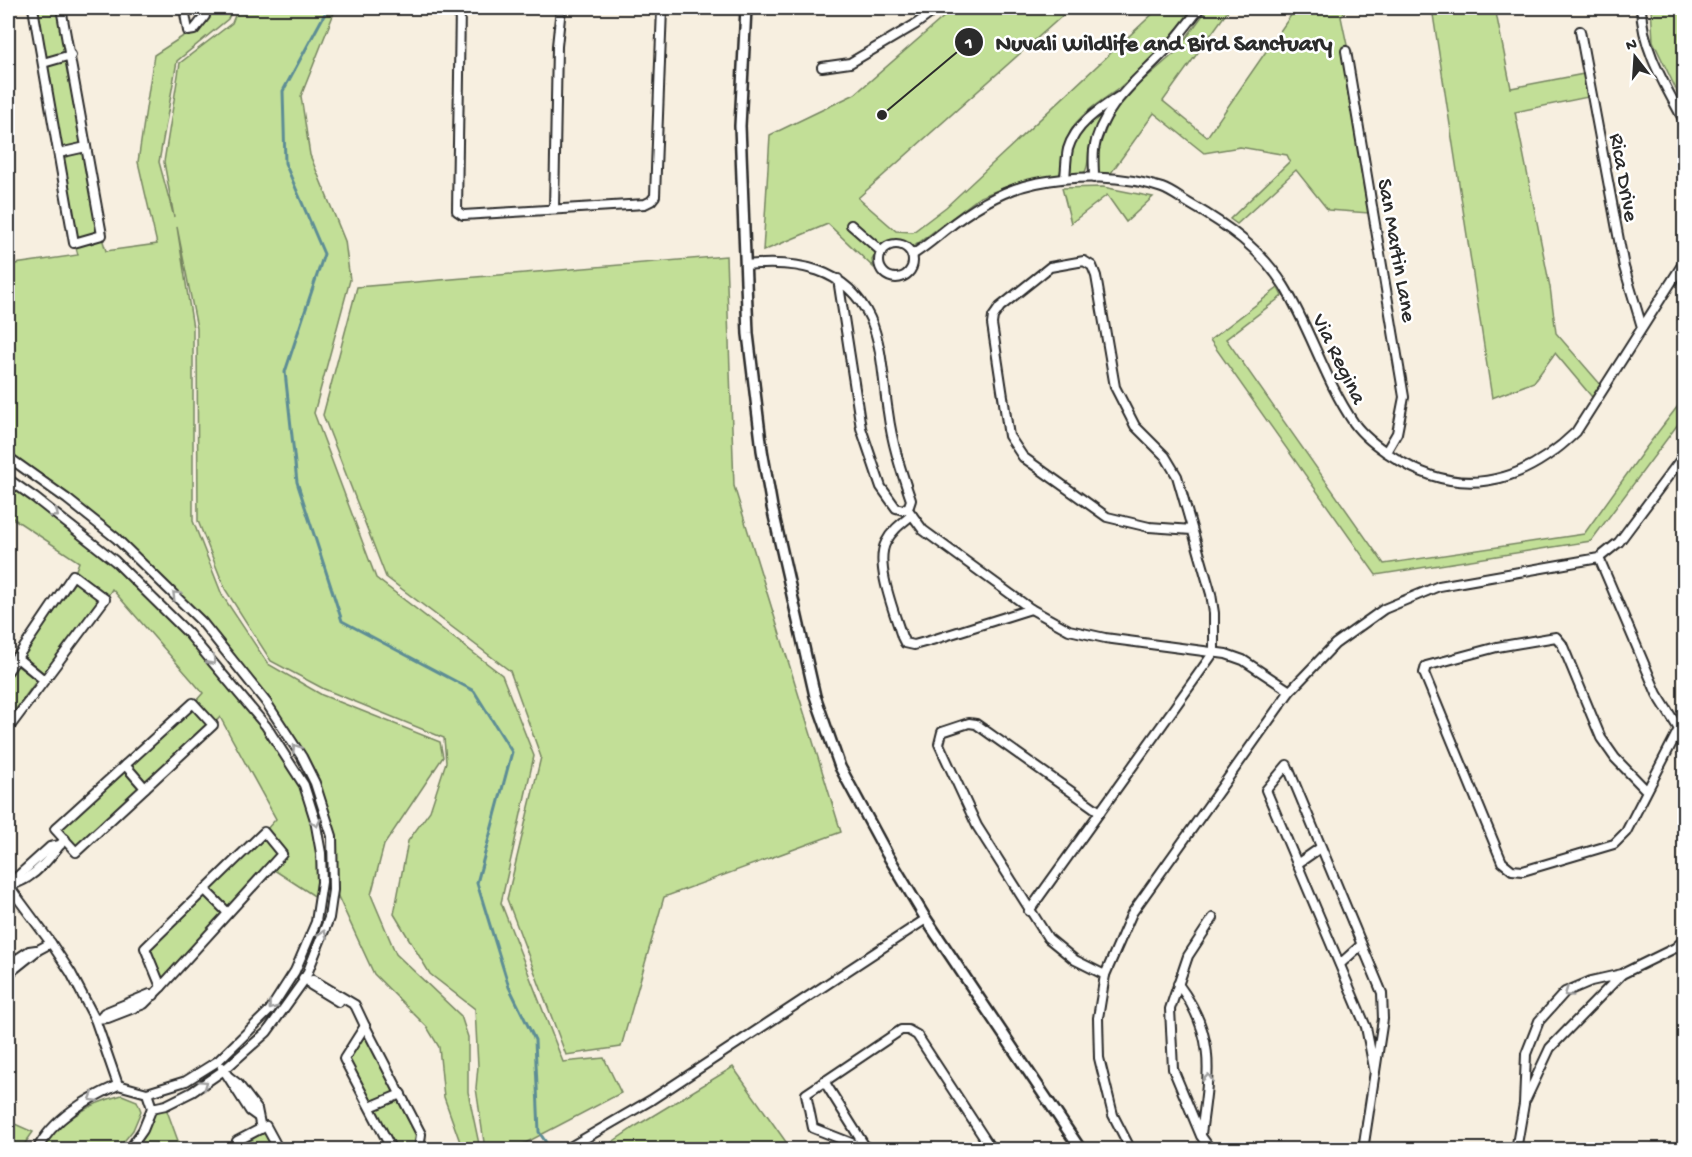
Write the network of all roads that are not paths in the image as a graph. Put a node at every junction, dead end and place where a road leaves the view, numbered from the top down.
1 (33, 8) edge
2 (61, 8) edge
3 (184, 8) edge
4 (204, 8) edge
5 (460, 8) edge
6 (561, 8) edge
7 (662, 8) edge
8 (746, 8) edge
9 (938, 8) edge
10 (1200, 8) edge
11 (1641, 8) edge
12 (1580, 31) dead end
13 (1346, 51) dead end
14 (71, 55) junction
15 (43, 63) junction
16 (822, 67) dead end
17 (1122, 94) junction
18 (1684, 121) edge
19 (86, 147) junction
20 (59, 153) junction
21 (1065, 178) junction
22 (1094, 178) junction
23 (554, 209) junction
24 (851, 225) dead end
25 (882, 252) junction
26 (912, 255) junction
27 (1684, 262) edge
28 (745, 265) junction
29 (838, 279) junction
30 (1642, 327) junction
31 (1386, 452) junction
32 (1684, 454) edge
33 (8, 457) edge
34 (8, 480) edge
35 (909, 512) junction
36 (1192, 530) junction
37 (1599, 558) junction
38 (1031, 609) junction
39 (1214, 652) junction
40 (16, 657) junction
41 (8, 671) edge
42 (44, 680) junction
43 (1290, 691) junction
44 (276, 719) junction
45 (266, 726) junction
46 (8, 729) edge
47 (1682, 731) edge
48 (125, 765) junction
49 (146, 788) junction
50 (1647, 791) junction
51 (1100, 812) junction
52 (62, 842) junction
53 (1320, 848) junction
54 (1297, 864) junction
55 (8, 886) edge
56 (205, 890) junction
57 (1029, 911) junction
58 (228, 913) junction
59 (1214, 918) dead end
60 (926, 919) junction
61 (1684, 940) edge
62 (51, 943) junction
63 (1360, 946) junction
64 (38, 950) junction
65 (1340, 964) junction
66 (8, 965) edge
67 (296, 972) junction
68 (8, 974) edge
69 (1622, 974) junction
70 (1105, 975) junction
71 (307, 980) junction
72 (1178, 984) junction
73 (161, 987) junction
74 (99, 1018) junction
75 (365, 1026) junction
76 (218, 1061) junction
77 (226, 1073) junction
78 (1375, 1073) junction
79 (824, 1081) junction
80 (118, 1085) junction
81 (147, 1093) junction
82 (401, 1094) junction
83 (1524, 1104) junction
84 (370, 1107) junction
85 (152, 1108) junction
86 (261, 1129) junction
87 (1201, 1136) junction
88 (37, 1149) edge
89 (129, 1149) edge
90 (241, 1149) edge
91 (279, 1149) edge
92 (392, 1149) edge
93 (419, 1149) edge
94 (565, 1149) edge
95 (865, 1149) edge
96 (992, 1149) edge
97 (1081, 1149) edge
98 (1131, 1149) edge
99 (1211, 1149) edge
100 (1363, 1149) edge
101 (1516, 1149) edge

1 - 15 street
2 - 14 street
3 - 4 street
5 - 23 street
6 - 23 street
7 - 23 street
8 - 28 street
9 - 16 street
10 - 17 street
11 - 18 street
12 - 30 street, Rica Drive
13 - 31 street, San Martin Lane
14 - 15 street
14 - 19 street
15 - 20 street
17 - 21 street
17 - 22 street
19 - 20 street
19 - 20 street
21 - 22 street, Via Regina
21 - 26 street, Via Regina
22 - 31 street, Via Regina
24 - 25 street
25 - 26 street
25 - 26 street
27 - 30 street, Via Regina
28 - 29 street
28 - 60 street
29 - 35 street
29 - 35 street
30 - 31 street, Via Regina
32 - 37 street
44 -> 33 street
34 -> 45 street
35 - 38 street
35 - 38 street
36 - 36 street
36 - 39 street
37 - 43 street
37 - 47 street
38 - 39 street
39 - 43 street
39 - 51 street
40 - 41 street
40 - 42 street
40 - 42 street
42 - 46 street
43 - 70 street
44 - 45 street
71 -> 44 street
45 -> 67 street
47 - 50 street
48 - 49 street
48 - 49 street
48 - 52 street
49 - 52 street
50 - 50 street
51 - 57 street
51 - 57 street
52 - 55 street
53 - 54 street
53 - 54 street
53 - 63 street
54 - 65 street
55 - 62 street
56 - 58 street
56 - 58 street
56 - 73 street
57 - 70 street
58 - 73 street
59 - 72 street
60 - 94 street
60 - 97 street
61 - 69 street
62 - 64 street
62 - 74 street
63 - 65 street
63 - 78 street
64 - 66 street
64 - 68 street
65 - 78 street
67 - 71 street
67 -> 76 street
69 - 83 street
69 -> 83 street
70 - 98 street
71 - 75 street
71 - 77 street
72 - 87 street
87 -> 72 street
73 - 74 street
74 - 80 street
75 - 82 street
75 - 84 street
76 - 77 street
76 - 81 street
85 -> 77 street
77 - 86 street
78 - 100 street
79 - 95 street
79 - 95 street
79 - 96 street
80 - 81 street
80 -> 88 street
81 - 85 street
82 - 84 street
82 - 93 street
83 - 101 street
84 - 92 street
85 - 89 street
86 - 90 street
86 - 91 street
87 - 99 street

